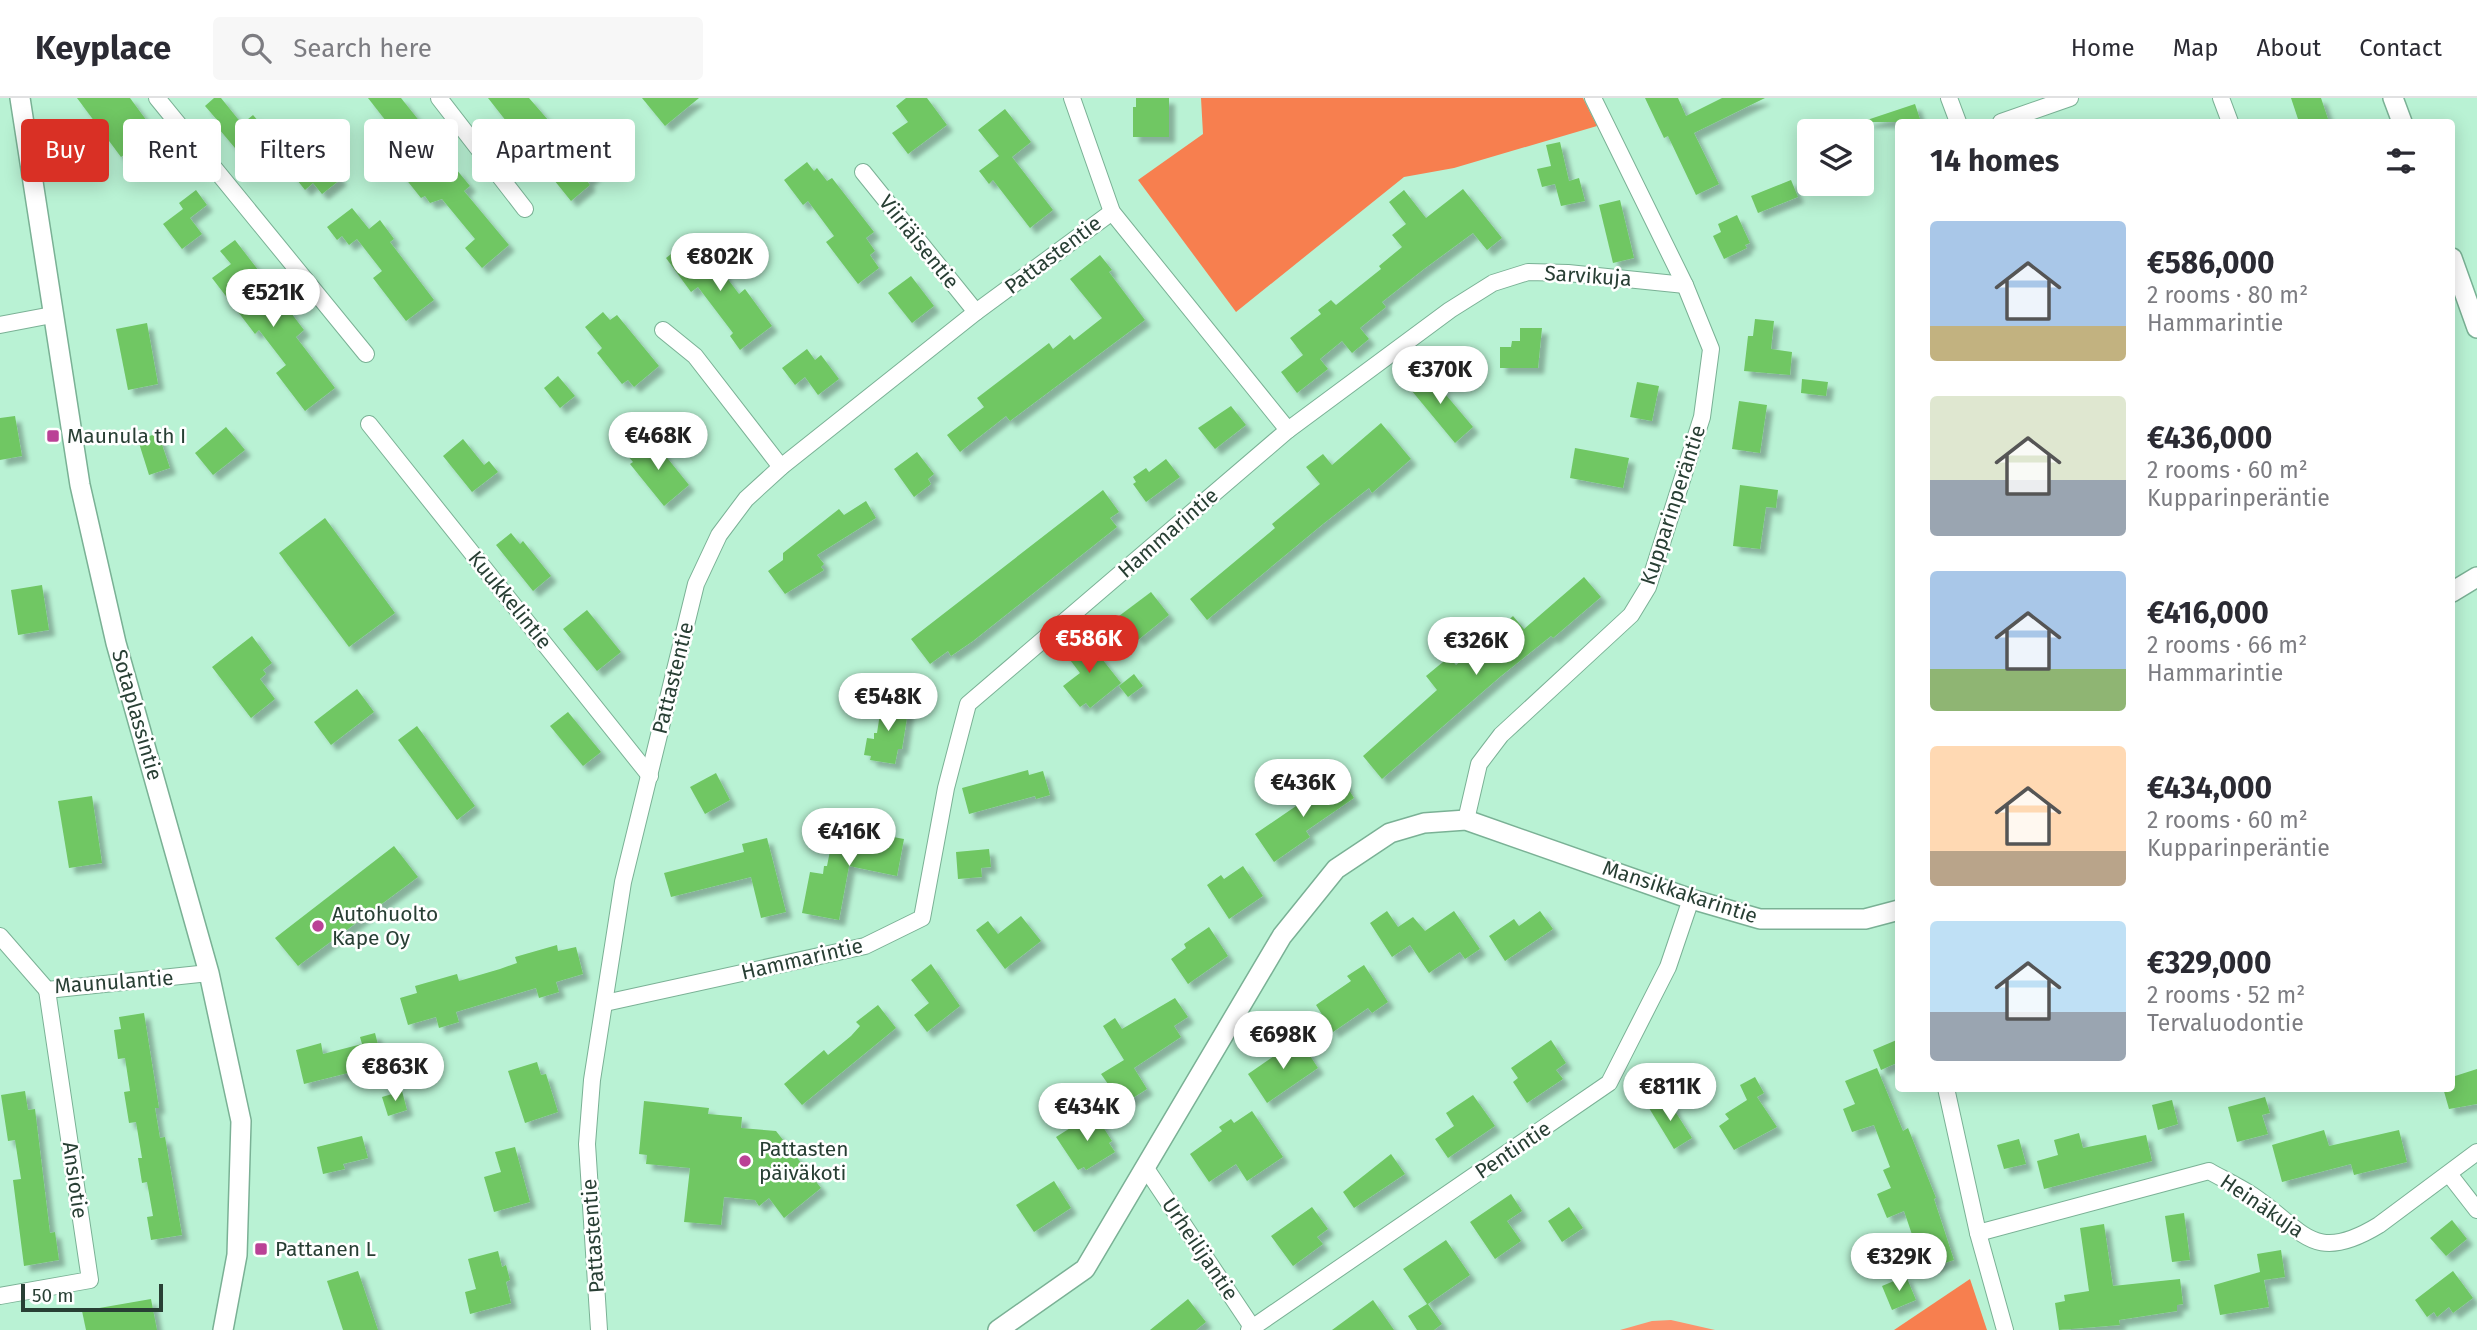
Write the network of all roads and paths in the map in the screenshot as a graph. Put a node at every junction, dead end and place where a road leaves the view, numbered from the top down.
1 (20, 98) edge
2 (157, 98) edge
3 (439, 98) edge
4 (1072, 98) edge
5 (1593, 98) edge
6 (1949, 98) edge
7 (2070, 98) edge
8 (2221, 98) edge
9 (2393, 98) edge
10 (1957, 119) edge
11 (2010, 119) edge
12 (2229, 119) edge
13 (2401, 119) edge
14 (863, 172) dead end
15 (525, 209) dead end
16 (1112, 212) junction
17 (2455, 266) edge
18 (1685, 285) junction
19 (976, 312) junction
20 (52, 315) junction
21 (0, 325) edge
22 (2477, 328) edge
23 (663, 330) dead end
24 (366, 354) dead end
25 (369, 424) dead end
26 (1288, 430) junction
27 (781, 467) junction
28 (2477, 577) edge
29 (2455, 591) edge
30 (650, 776) junction
31 (1466, 820) junction
32 (1691, 899) junction
33 (1895, 911) edge
34 (0, 936) edge
35 (209, 974) junction
36 (47, 990) junction
37 (606, 1003) junction
38 (1947, 1092) edge
39 (2477, 1152) edge
40 (1145, 1167) junction
41 (2449, 1174) junction
42 (2477, 1210) edge
43 (1978, 1233) junction
44 (0, 1296) edge
45 (1252, 1329) edge
46 (223, 1330) edge
47 (599, 1330) edge
48 (998, 1330) edge
49 (2005, 1330) edge

1 - 20 street, Sotaplassintie
2 - 24 street
3 - 15 street
4 - 16 street
5 - 18 street, Kupparinperäntie
6 - 10 street
7 - 11 street
8 - 12 street
9 - 13 street
14 - 19 street, Viiriäisentie
16 - 19 street, Pattastentie
16 - 26 street
17 - 22 street
18 - 26 street, Sarvikuja
18 - 31 street, Kupparinperäntie
19 - 27 street, Pattastentie
20 - 21 street
20 - 35 street, Sotaplassintie
23 - 27 street
25 - 30 street, Kuukkelintie
26 - 37 street, Hammarintie
27 - 30 street, Pattastentie
28 - 29 street
30 - 37 street, Pattastentie
31 - 32 street, Mansikkakarintie
31 - 40 street
32 - 33 street, Mansikkakarintie
32 - 45 street, Pentintie
34 - 36 street, Maunulantie
35 - 36 street, Maunulantie
35 - 46 street, Sotaplassintie
36 - 44 street, Ansiotie
37 - 47 street, Pattastentie
38 - 43 street
39 - 41 street, Heinäkuja
40 - 45 street, Urheilijantie
40 - 48 street
41 - 42 street
41 - 43 street, Heinäkuja
43 - 49 street

